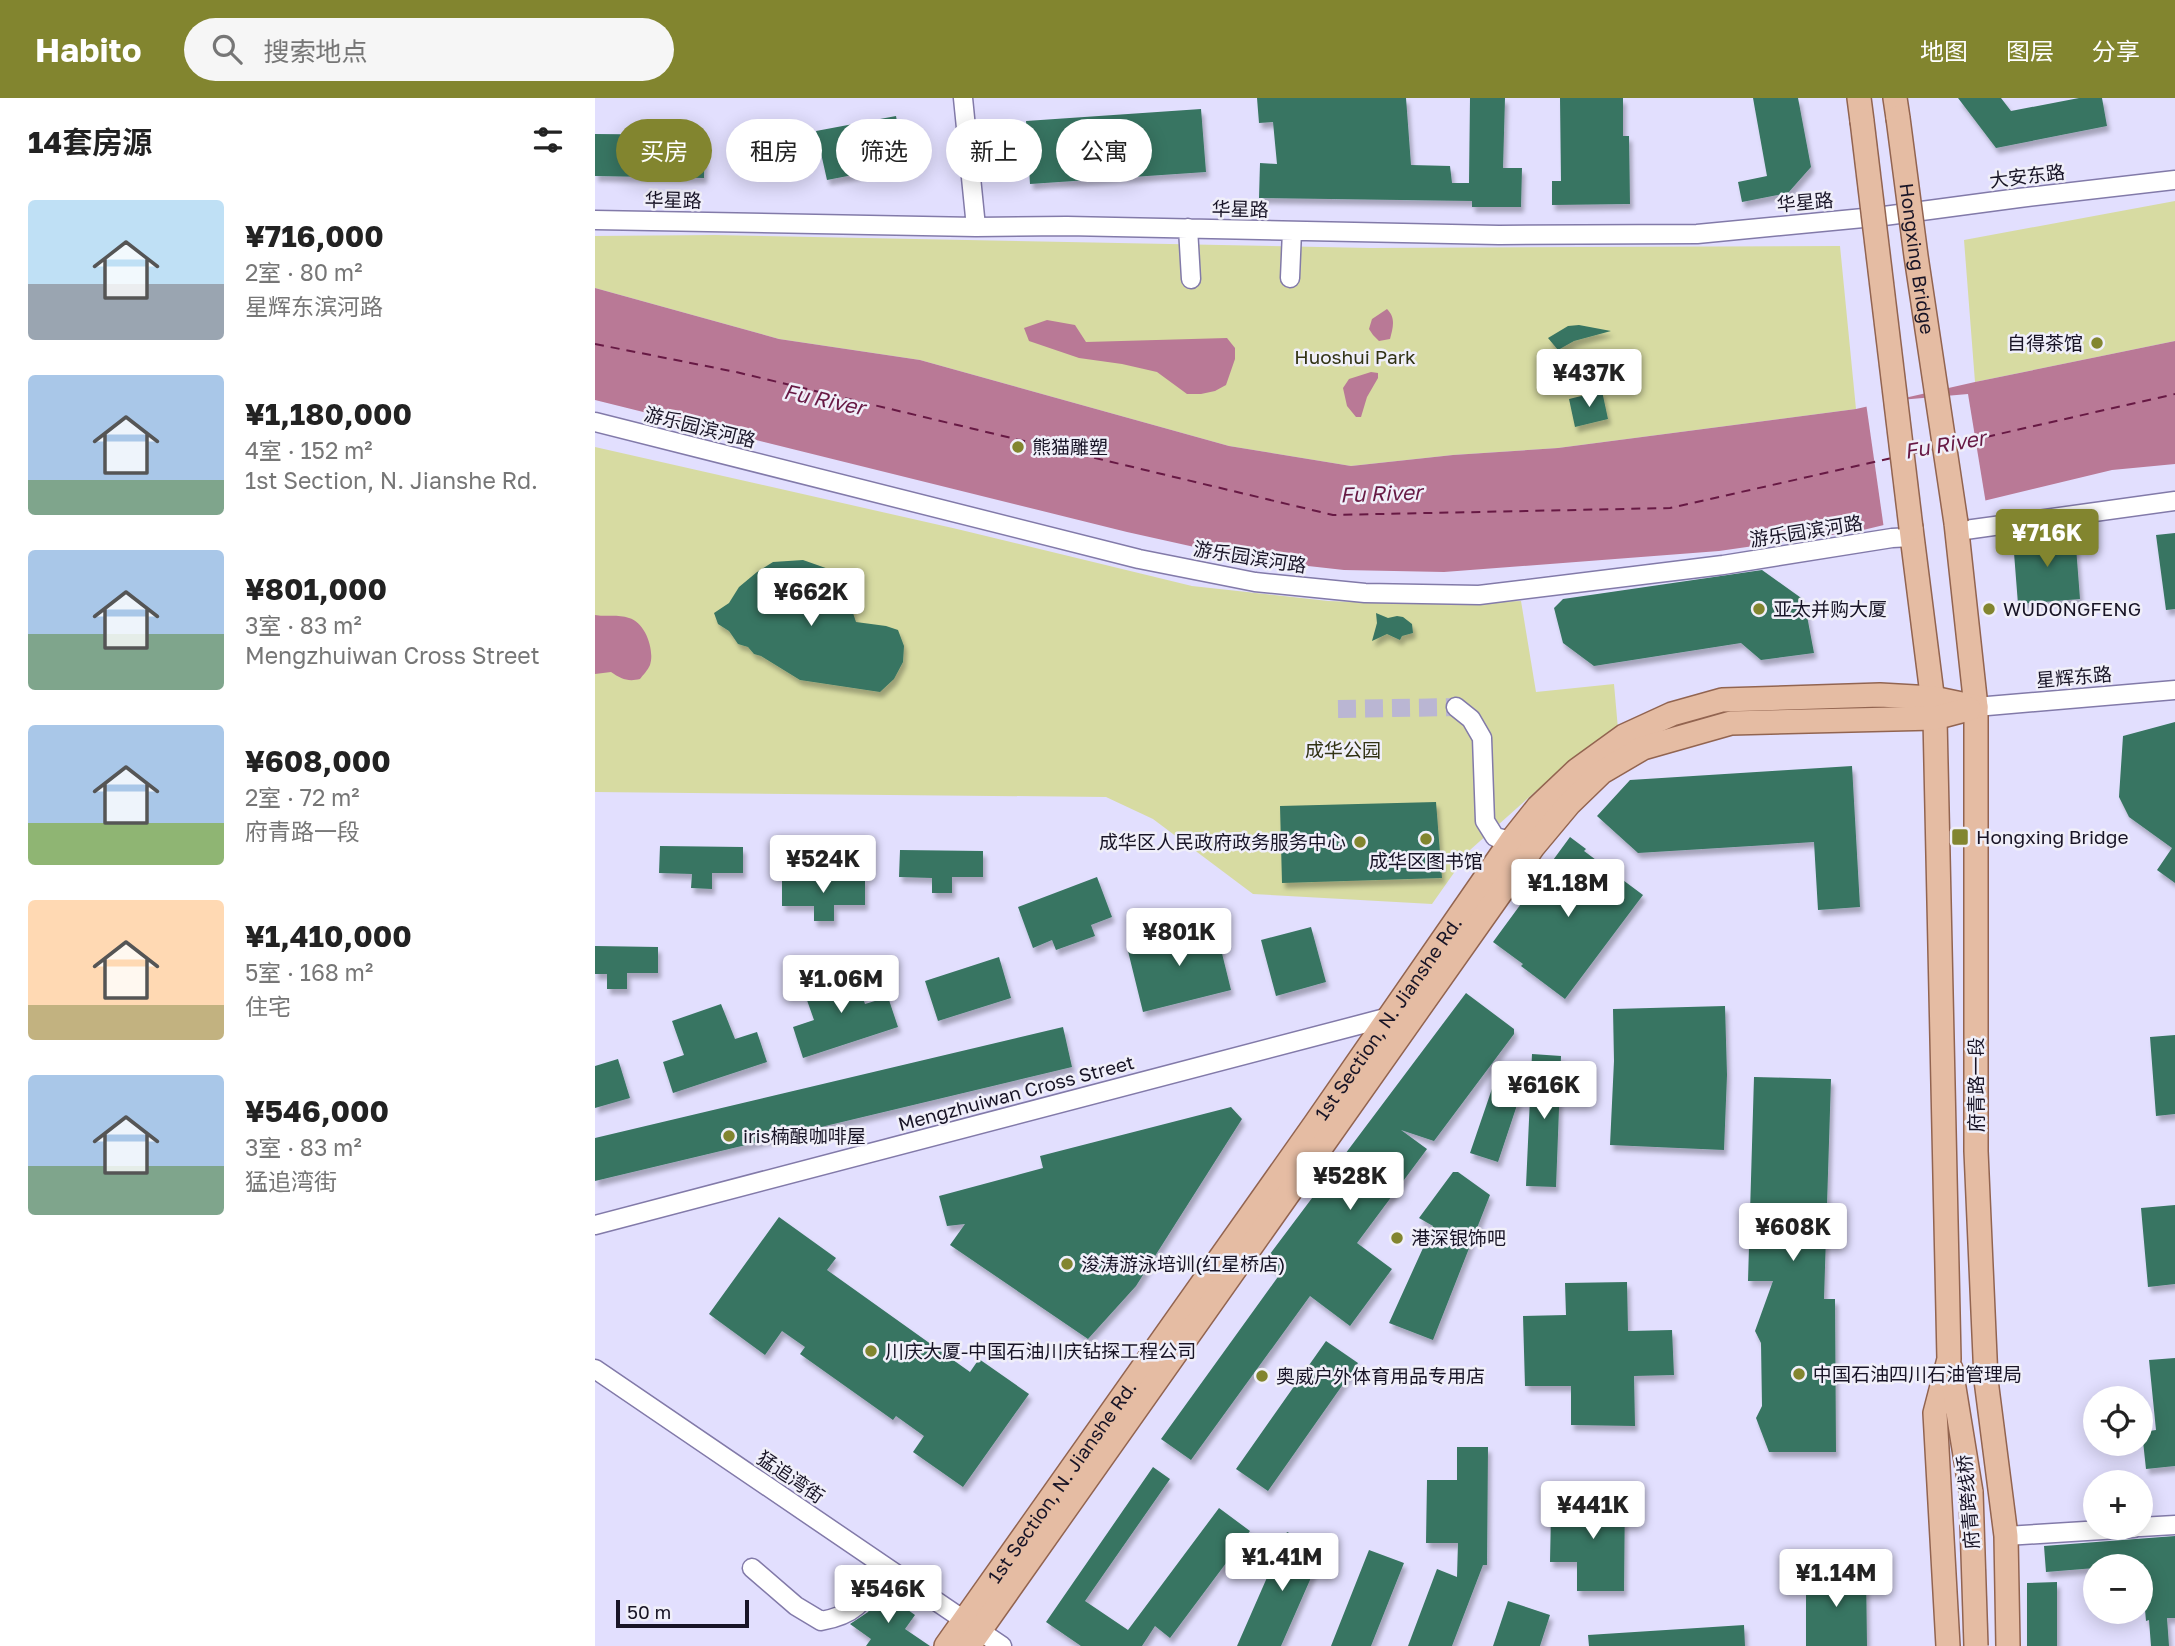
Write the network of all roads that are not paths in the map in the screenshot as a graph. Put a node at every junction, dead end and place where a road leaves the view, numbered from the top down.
1 (963, 98) edge
2 (1859, 98) edge
3 (1897, 108) edge
4 (2175, 180) edge
5 (1884, 216) joint
6 (595, 220) edge
7 (976, 227) junction
8 (1188, 228) junction
9 (1293, 231) junction
10 (1290, 278) dead end
11 (1191, 279) dead end
12 (595, 422) edge
13 (2175, 501) edge
14 (1957, 527) junction
15 (1911, 532) junction
16 (2175, 690) edge
17 (1456, 707) dead end
18 (1976, 707) junction
19 (1934, 708) junction
20 (1511, 841) junction
21 (1398, 1022) junction
22 (595, 1225) edge
23 (1949, 1359) junction
24 (595, 1369) edge
25 (1986, 1380) junction
26 (1978, 1492) junction
27 (2175, 1525) edge
28 (2153, 1526) edge
29 (2083, 1531) edge
30 (2006, 1536) junction
31 (885, 1567) junction
32 (752, 1569) dead end
33 (971, 1632) edge
34 (946, 1646) edge
35 (1002, 1646) edge
36 (1948, 1646) edge
37 (1976, 1646) edge
38 (1987, 1646) edge
39 (2008, 1646) edge

1 - 7 street
2 - 15 main road, Hongxing Bridge, bridge
3 - 14 main road, Hongxing Bridge, bridge
4 - 5 street, 大安东路
5 - 9 street, 华星路
6 - 7 street, 华星路
7 - 8 street, 华星路
8 - 9 street, 华星路
8 - 11 street
9 - 10 street
12 - 15 street, 游乐园滨河路
13 - 14 street
14 - 18 main road, 府青路一段
15 - 19 main road, 府青路一段
16 - 18 street, 星辉东路
17 - 20 street
18 - 19 main road
18 - 25 main road, 府青路一段
19 - 20 main road, 1st Section, N. Jianshe Rd.
19 - 21 main road, 1st Section, N. Jianshe Rd.
19 - 23 main road, 府青路一段
20 - 21 main road, 1st Section, N. Jianshe Rd.
21 - 22 street, Mengzhuiwan Cross Street
21 - 33 main road, 1st Section, N. Jianshe Rd.
23 - 26 main road, 府青跨线桥
23 - 36 main road, 府青路一段
24 - 31 street, 猛追湾街
25 - 26 main road, 府青跨线桥
25 - 30 main road, 府青路一段
26 - 37 main road, 府青跨线桥, bridge
26 - 38 main road, 府青跨线桥
27 - 28 street
29 - 30 street
30 - 39 main road, 府青路一段
31 - 32 street
31 - 33 street, 猛追湾街
33 - 34 main road, 1st Section, N. Jianshe Rd.
33 - 35 street, 猛追湾街

